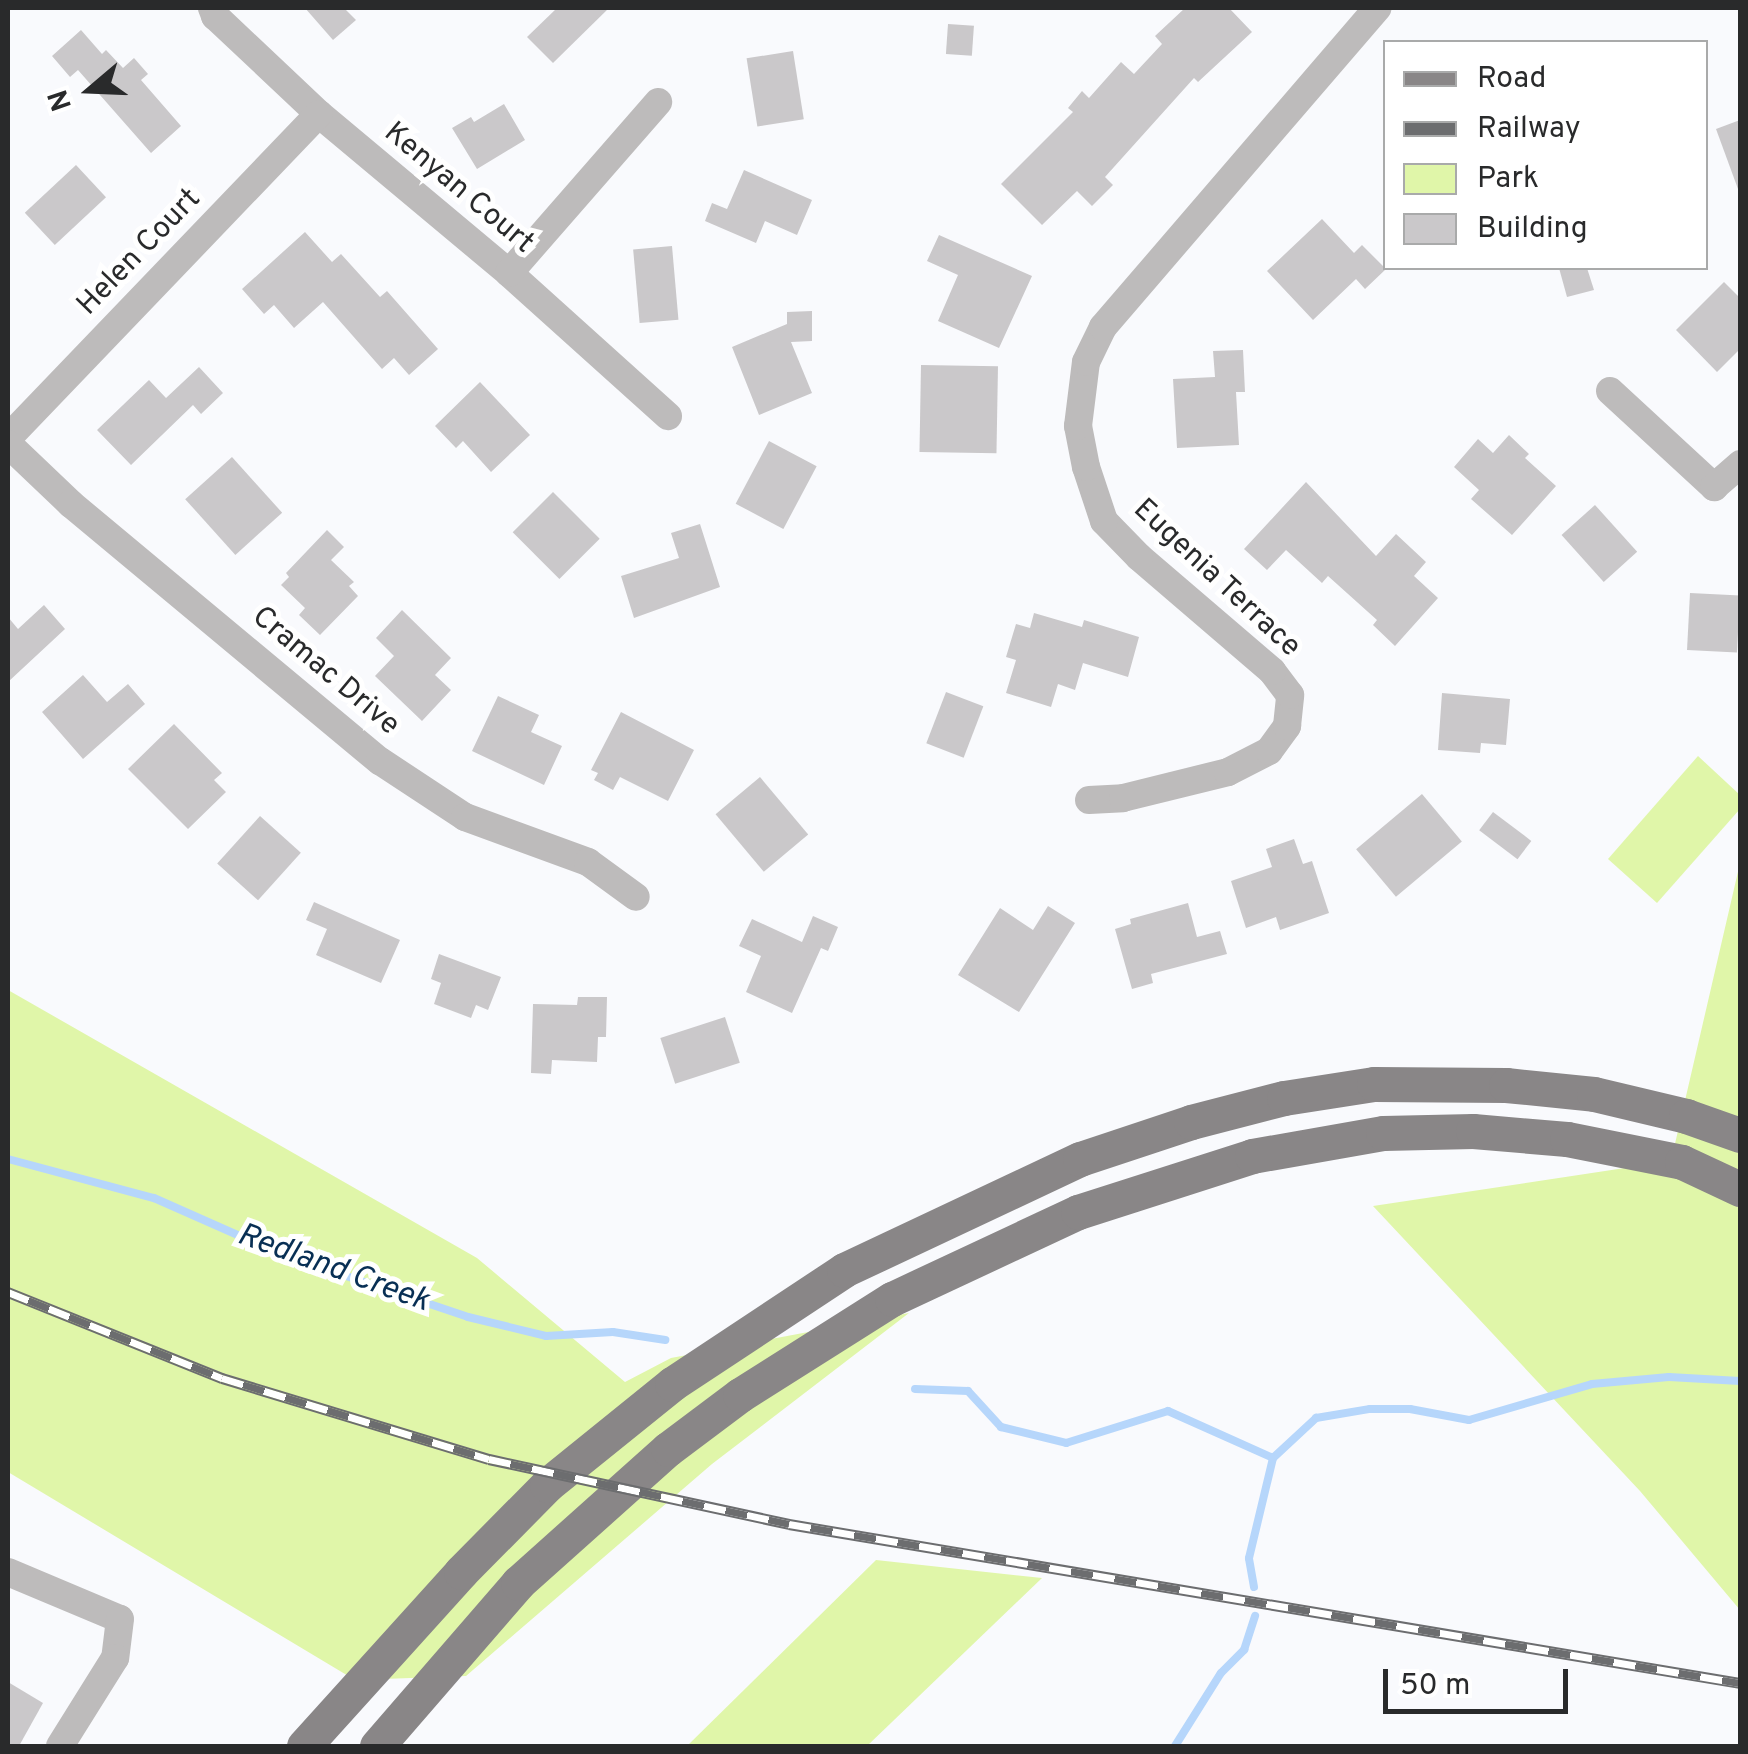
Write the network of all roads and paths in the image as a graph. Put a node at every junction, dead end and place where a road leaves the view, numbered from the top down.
1 (212, 8) edge
2 (1377, 8) edge
3 (658, 102) dead end
4 (318, 114) junction
5 (509, 273) junction
6 (1610, 391) dead end
7 (668, 416) dead end
8 (8, 441) edge
9 (1740, 464) edge
10 (1088, 800) dead end
11 (636, 898) dead end
12 (1740, 1136) edge
13 (1740, 1189) edge
14 (8, 1572) edge
15 (60, 1746) edge
16 (304, 1746) edge
17 (377, 1746) edge

1 - 4 street, Kenyan Court
2 - 10 street, Eugenia Terrace
3 - 5 street
4 - 5 street, Kenyan Court
4 - 8 street, Helen Court
5 - 7 street, Kenyan Court
6 - 9 street
8 - 11 street, Cramac Drive
12 - 16 main road
13 - 17 main road
14 - 15 street

